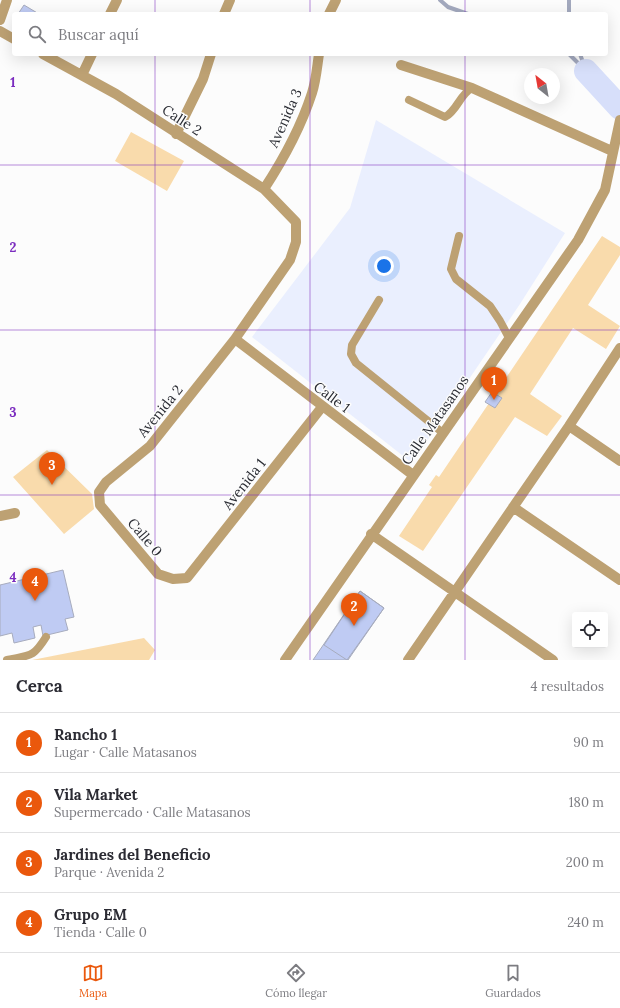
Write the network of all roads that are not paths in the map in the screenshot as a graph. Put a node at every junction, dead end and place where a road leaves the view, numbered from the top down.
1 (7, 0) edge
2 (117, 0) edge
3 (230, 0) edge
4 (336, 0) edge
5 (111, 12) edge
6 (225, 12) edge
7 (330, 12) edge
8 (0, 20) edge
9 (0, 31) edge
10 (12, 38) edge
11 (47, 56) edge
12 (91, 56) edge
13 (210, 56) edge
14 (319, 56) edge
15 (400, 65) dead end
16 (82, 75) junction
17 (472, 88) junction
18 (409, 100) dead end
19 (620, 121) edge
20 (176, 134) junction
21 (612, 151) junction
22 (264, 189) junction
23 (296, 222) joint
24 (459, 236) dead end
25 (379, 300) dead end
26 (509, 338) junction
27 (236, 339) junction
28 (620, 348) edge
29 (322, 407) junction
30 (569, 426) junction
31 (443, 433) junction
32 (620, 461) edge
33 (413, 475) junction
34 (99, 492) joint
35 (514, 507) junction
36 (15, 513) dead end
37 (0, 516) edge
38 (371, 534) junction
39 (187, 578) joint
40 (620, 580) edge
41 (454, 592) junction
42 (46, 637) dead end
43 (7, 660) edge
44 (285, 660) edge
45 (408, 660) edge
46 (553, 660) edge

1 - 8 street
2 - 5 street
3 - 6 street
4 - 7 street
9 - 10 street
11 - 16 street, Calle 2
12 - 16 street
13 - 20 street
14 - 22 street, Avenida 3
15 - 17 street
16 - 20 street, Calle 2
17 - 18 lane
17 - 21 street
19 - 21 street, Calle Matasanos
20 - 22 street, Calle 2
21 - 26 street, Calle Matasanos
22 - 23 street, Calle 2
23 - 27 street, Avenida 2
24 - 26 lane
25 - 31 lane
26 - 31 street, Calle Matasanos
27 - 29 street, Calle 1
27 - 34 street, Avenida 2
28 - 30 street
29 - 33 street, Calle 1
29 - 39 street, Avenida 1
30 - 32 street
30 - 35 street
31 - 33 street, Calle Matasanos
33 - 38 street, Calle Matasanos
34 - 39 street, Calle 0
35 - 40 street
35 - 41 street
36 - 37 street
38 - 41 street
38 - 44 street, Calle Matasanos
41 - 45 street
41 - 46 street
42 - 43 lane

